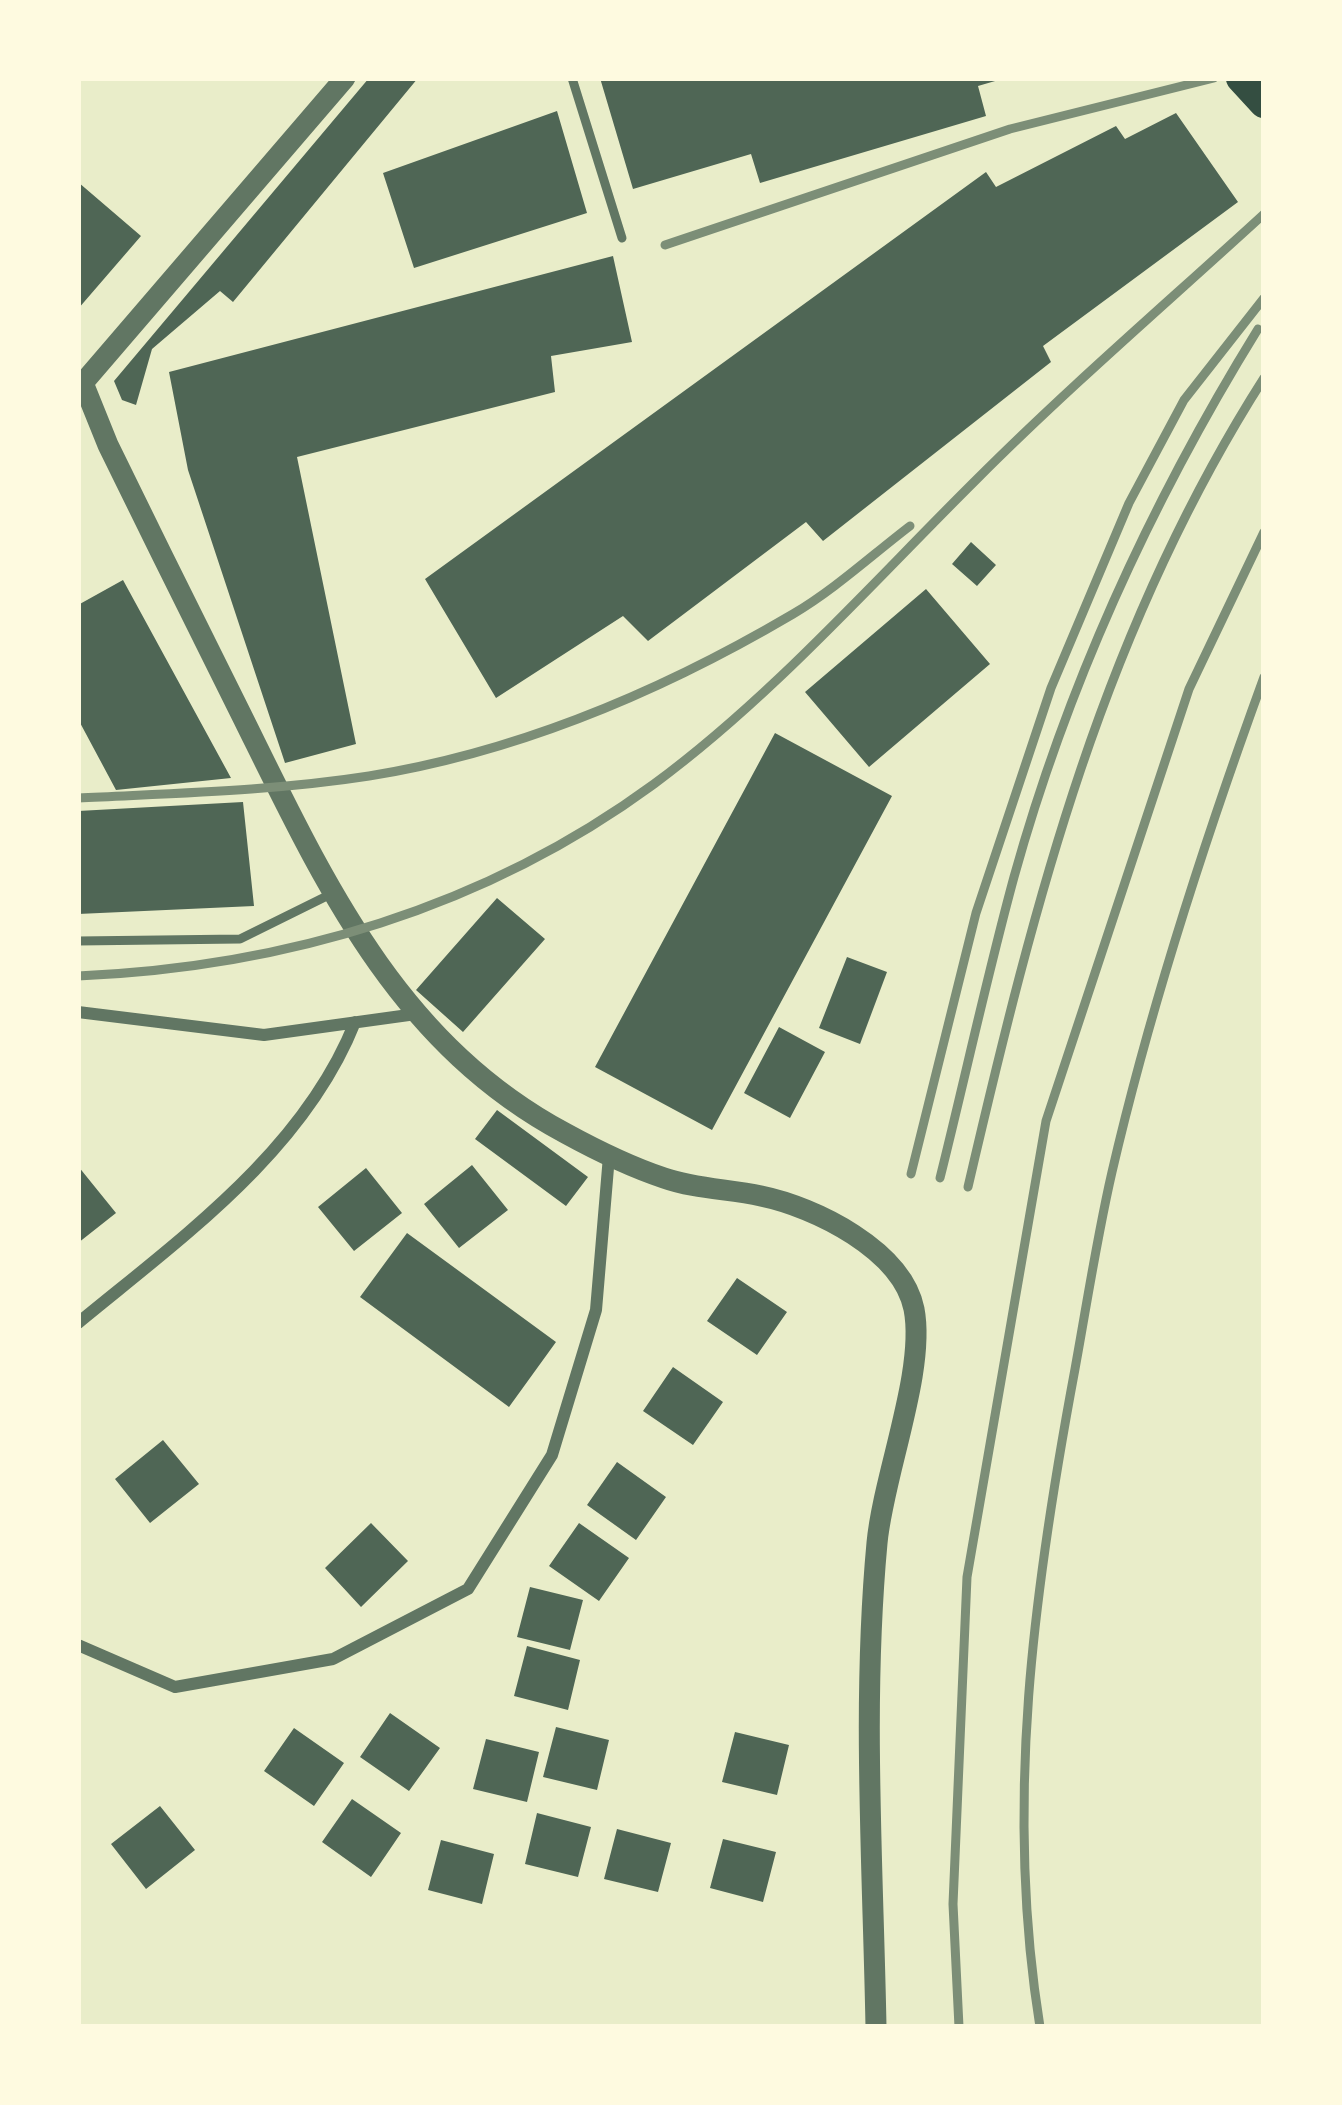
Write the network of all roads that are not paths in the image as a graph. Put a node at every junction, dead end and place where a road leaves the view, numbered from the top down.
1 (345, 78) edge
2 (572, 78) edge
3 (1240, 78) edge
4 (1264, 103) edge
5 (622, 238) dead end
6 (80, 386) edge
7 (331, 894) junction
8 (78, 940) edge
9 (78, 1012) edge
10 (416, 1014) junction
11 (355, 1022) junction
12 (609, 1154) junction
13 (78, 1323) edge
14 (78, 1645) edge
15 (876, 2027) edge

1 - 6 street
2 - 5 lane
3 - 4 main road
6 - 7 street
7 - 8 lane
7 - 10 street
9 - 11 street
10 - 11 street
10 - 12 street
11 - 13 street
12 - 14 street
12 - 15 street

